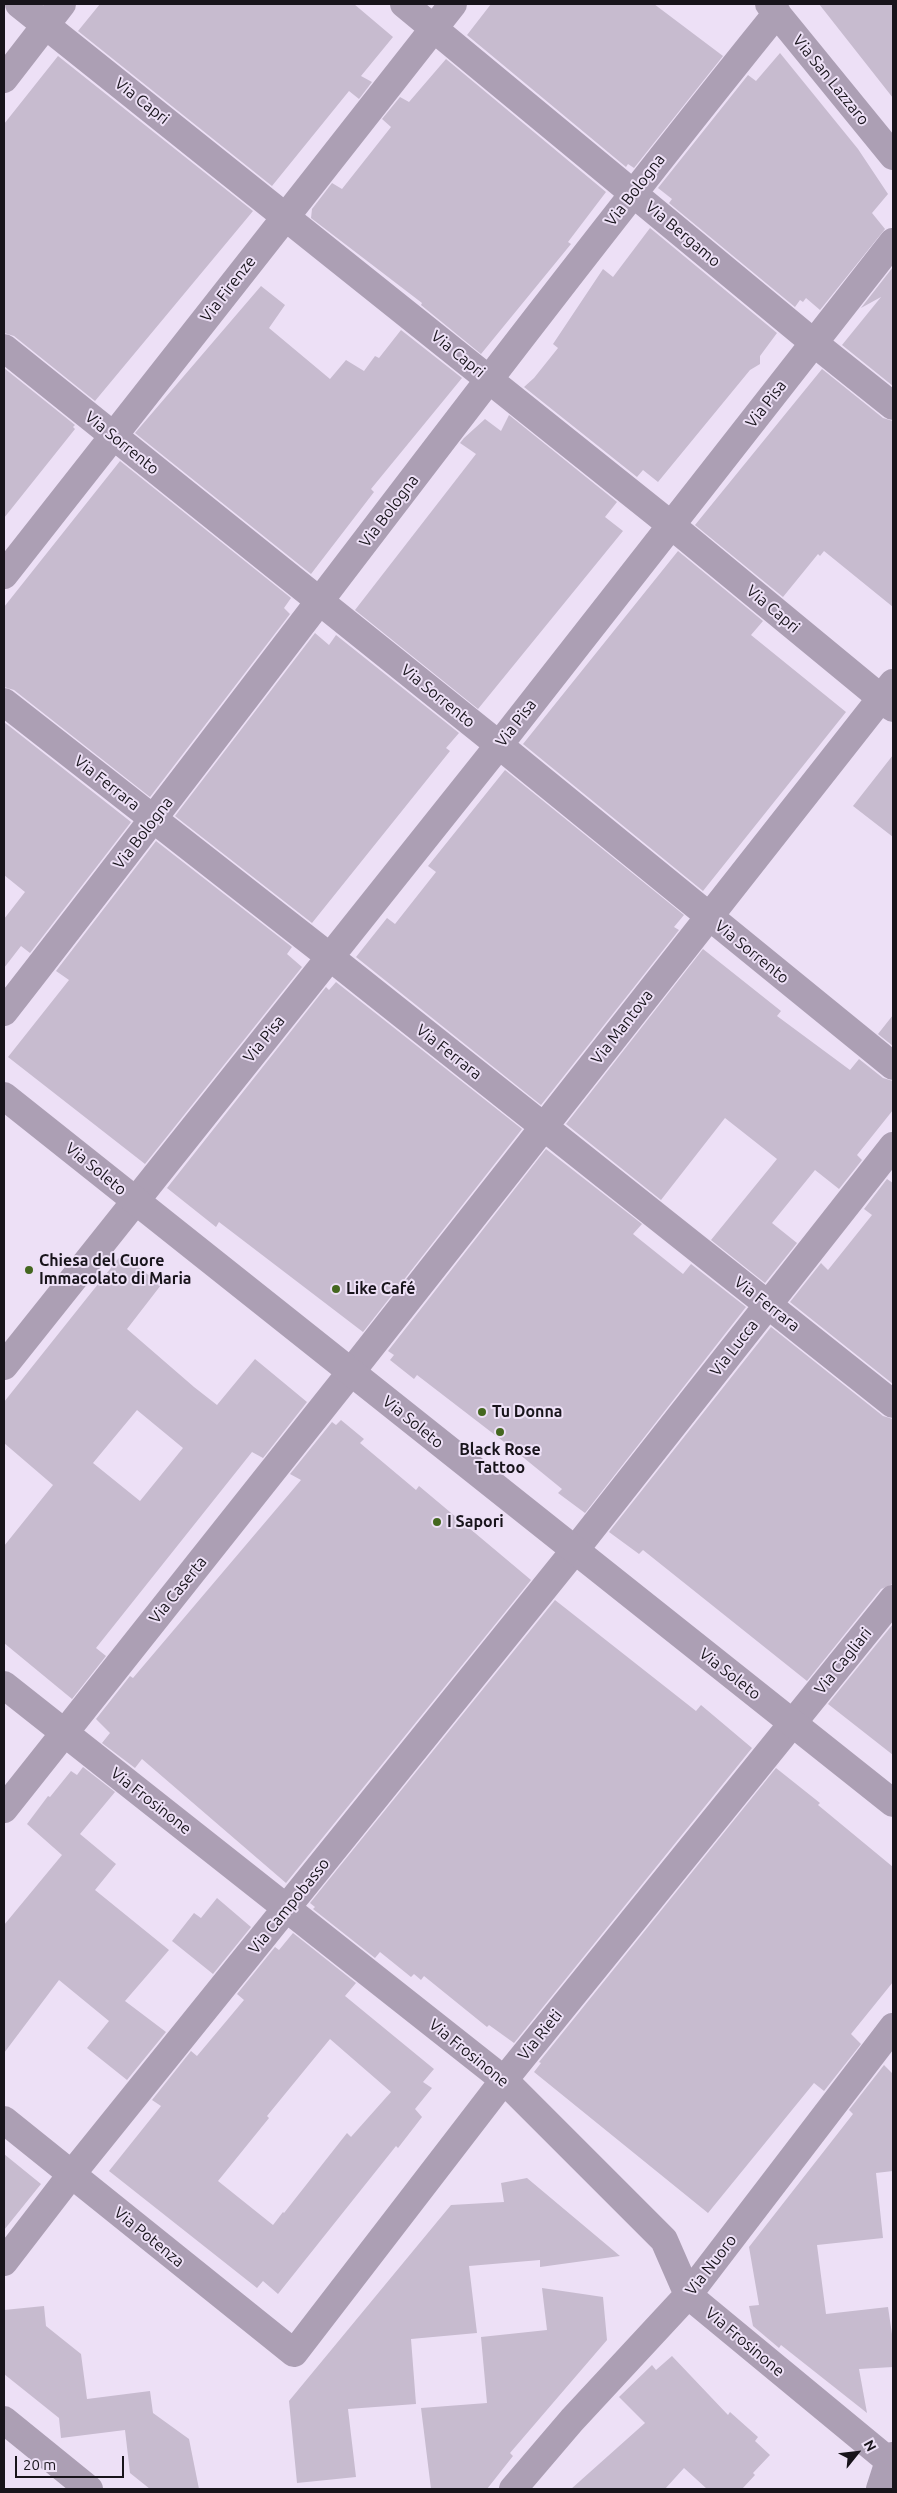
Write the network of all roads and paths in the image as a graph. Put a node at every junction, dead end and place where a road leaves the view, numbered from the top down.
1 (19, 4) edge
2 (404, 4) edge
3 (453, 4) edge
4 (773, 8) edge
5 (54, 14) edge
6 (433, 27) junction
7 (4, 79) edge
8 (893, 156) edge
9 (632, 192) junction
10 (286, 215) junction
11 (893, 242) edge
12 (814, 343) junction
13 (4, 348) edge
14 (489, 378) junction
15 (893, 406) edge
16 (113, 436) junction
17 (671, 525) junction
18 (4, 575) edge
19 (321, 602) junction
20 (889, 696) edge
21 (4, 702) edge
22 (499, 745) junction
23 (154, 820) junction
24 (709, 916) junction
25 (330, 957) junction
26 (4, 1012) edge
27 (893, 1066) edge
28 (4, 1096) edge
29 (543, 1126) junction
30 (893, 1146) edge
31 (135, 1200) junction
32 (768, 1305) junction
33 (4, 1366) edge
34 (351, 1372) junction
35 (893, 1404) edge
36 (575, 1550) junction
37 (893, 1599) edge
38 (4, 1685) edge
39 (792, 1723) junction
40 (64, 1733) junction
41 (893, 1803) edge
42 (4, 1809) edge
43 (287, 1908) junction
44 (893, 2027) edge
45 (504, 2080) junction
46 (4, 2120) edge
47 (71, 2175) junction
48 (4, 2262) edge
49 (688, 2295) junction
50 (294, 2353) joint
51 (4, 2420) edge
52 (891, 2459) edge
53 (89, 2489) edge
54 (513, 2489) edge
55 (880, 2489) edge

1 - 5 street, Via Capri
2 - 6 street, Via Bergamo
3 - 6 street, Via Firenze
4 - 8 street, Via San Lazzaro
4 - 9 street, Via Bologna
5 - 7 street
5 - 10 street, Via Capri
6 - 9 street, Via Bergamo
6 - 10 street, Via Firenze
9 - 12 street, Via Bergamo
9 - 14 street, Via Bologna
10 - 14 street, Via Capri
10 - 16 street, Via Firenze
11 - 12 street, Via Pisa
12 - 15 street, Via Bergamo
12 - 17 street, Via Pisa
13 - 16 street, Via Sorrento
14 - 17 street, Via Capri
14 - 19 street, Via Bologna
16 - 18 street, Via Firenze
16 - 19 street, Via Sorrento
17 - 20 street, Via Capri
17 - 22 street, Via Pisa
19 - 22 street, Via Sorrento
19 - 23 street, Via Bologna
20 - 24 street, Via Mantova
21 - 23 street, Via Ferrara
22 - 24 street, Via Sorrento
22 - 25 street, Via Pisa
23 - 25 street, Via Ferrara
23 - 26 street, Via Bologna
24 - 27 street, Via Sorrento
24 - 29 street, Via Mantova
25 - 29 street, Via Ferrara
25 - 31 street, Via Pisa
28 - 31 street, Via Soleto
29 - 32 street, Via Ferrara
29 - 34 street, Via Mantova
30 - 32 street, Via Lucca
31 - 33 street, Via Pisa
31 - 34 street, Via Soleto
32 - 35 street, Via Ferrara
32 - 36 street, Via Lucca
34 - 36 street, Via Soleto
34 - 40 street, Via Caserta
36 - 39 street, Via Soleto
36 - 43 street, Via Campobasso
37 - 39 street, Via Cagliari
38 - 40 street, Via Frosinone
39 - 41 street, Via Soleto
39 - 45 street, Via Rieti
40 - 42 street, Via Caserta
40 - 43 street, Via Frosinone
43 - 45 street, Via Frosinone
43 - 47 street, Via Campobasso
44 - 49 street, Via Nuoro
45 - 49 street, Via Frosinone
45 - 50 street, Via Rieti
46 - 47 street, Via Potenza
47 - 48 street, Via Campobasso
47 - 50 street, Via Potenza
49 - 52 street, Via Frosinone
49 - 54 street, Via Nuoro
51 - 53 street
52 - 55 street

